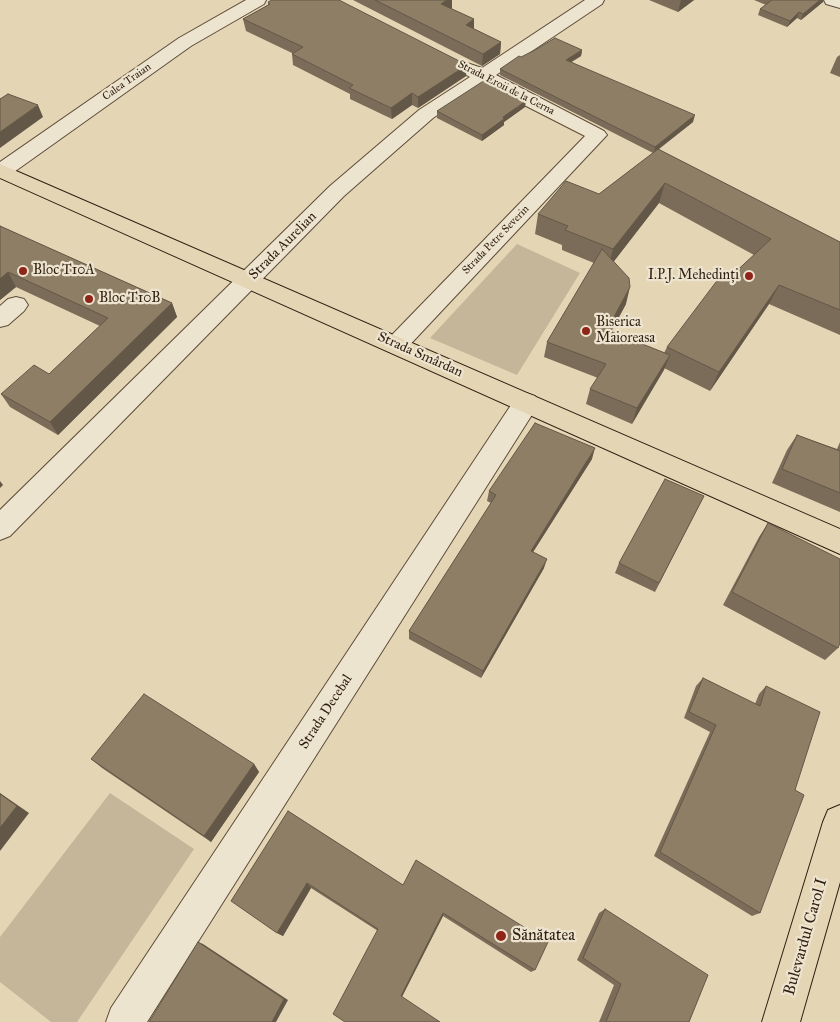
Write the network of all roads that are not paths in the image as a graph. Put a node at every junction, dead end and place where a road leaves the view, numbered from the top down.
1 (258, 0) edge
2 (596, 0) edge
3 (832, 0) edge
4 (840, 3) edge
5 (456, 62) edge
6 (481, 75) junction
7 (597, 135) joint
8 (0, 171) edge
9 (249, 280) junction
10 (396, 344) junction
11 (526, 403) junction
12 (0, 528) edge
13 (840, 542) edge
14 (840, 822) edge
15 (832, 879) edge
16 (125, 1022) edge
17 (781, 1022) edge

1 - 8 street, Calea Traian
2 - 6 street, Strada Aurelian
3 - 4 street
5 - 6 street, Strada Eroii de la Cerna
6 - 7 street, Strada Eroii de la Cerna
6 - 9 street, Strada Aurelian
7 - 10 street, Strada Petre Severin
8 - 9 main road, Strada Smârdan
9 - 10 main road, Strada Smârdan
9 - 12 street, Strada Aurelian
10 - 11 main road, Strada Smârdan
11 - 13 main road, Strada Smârdan
11 - 16 street, Strada Decebal
14 - 15 main road, Bulevardul Carol I
15 - 17 main road, Bulevardul Carol I

